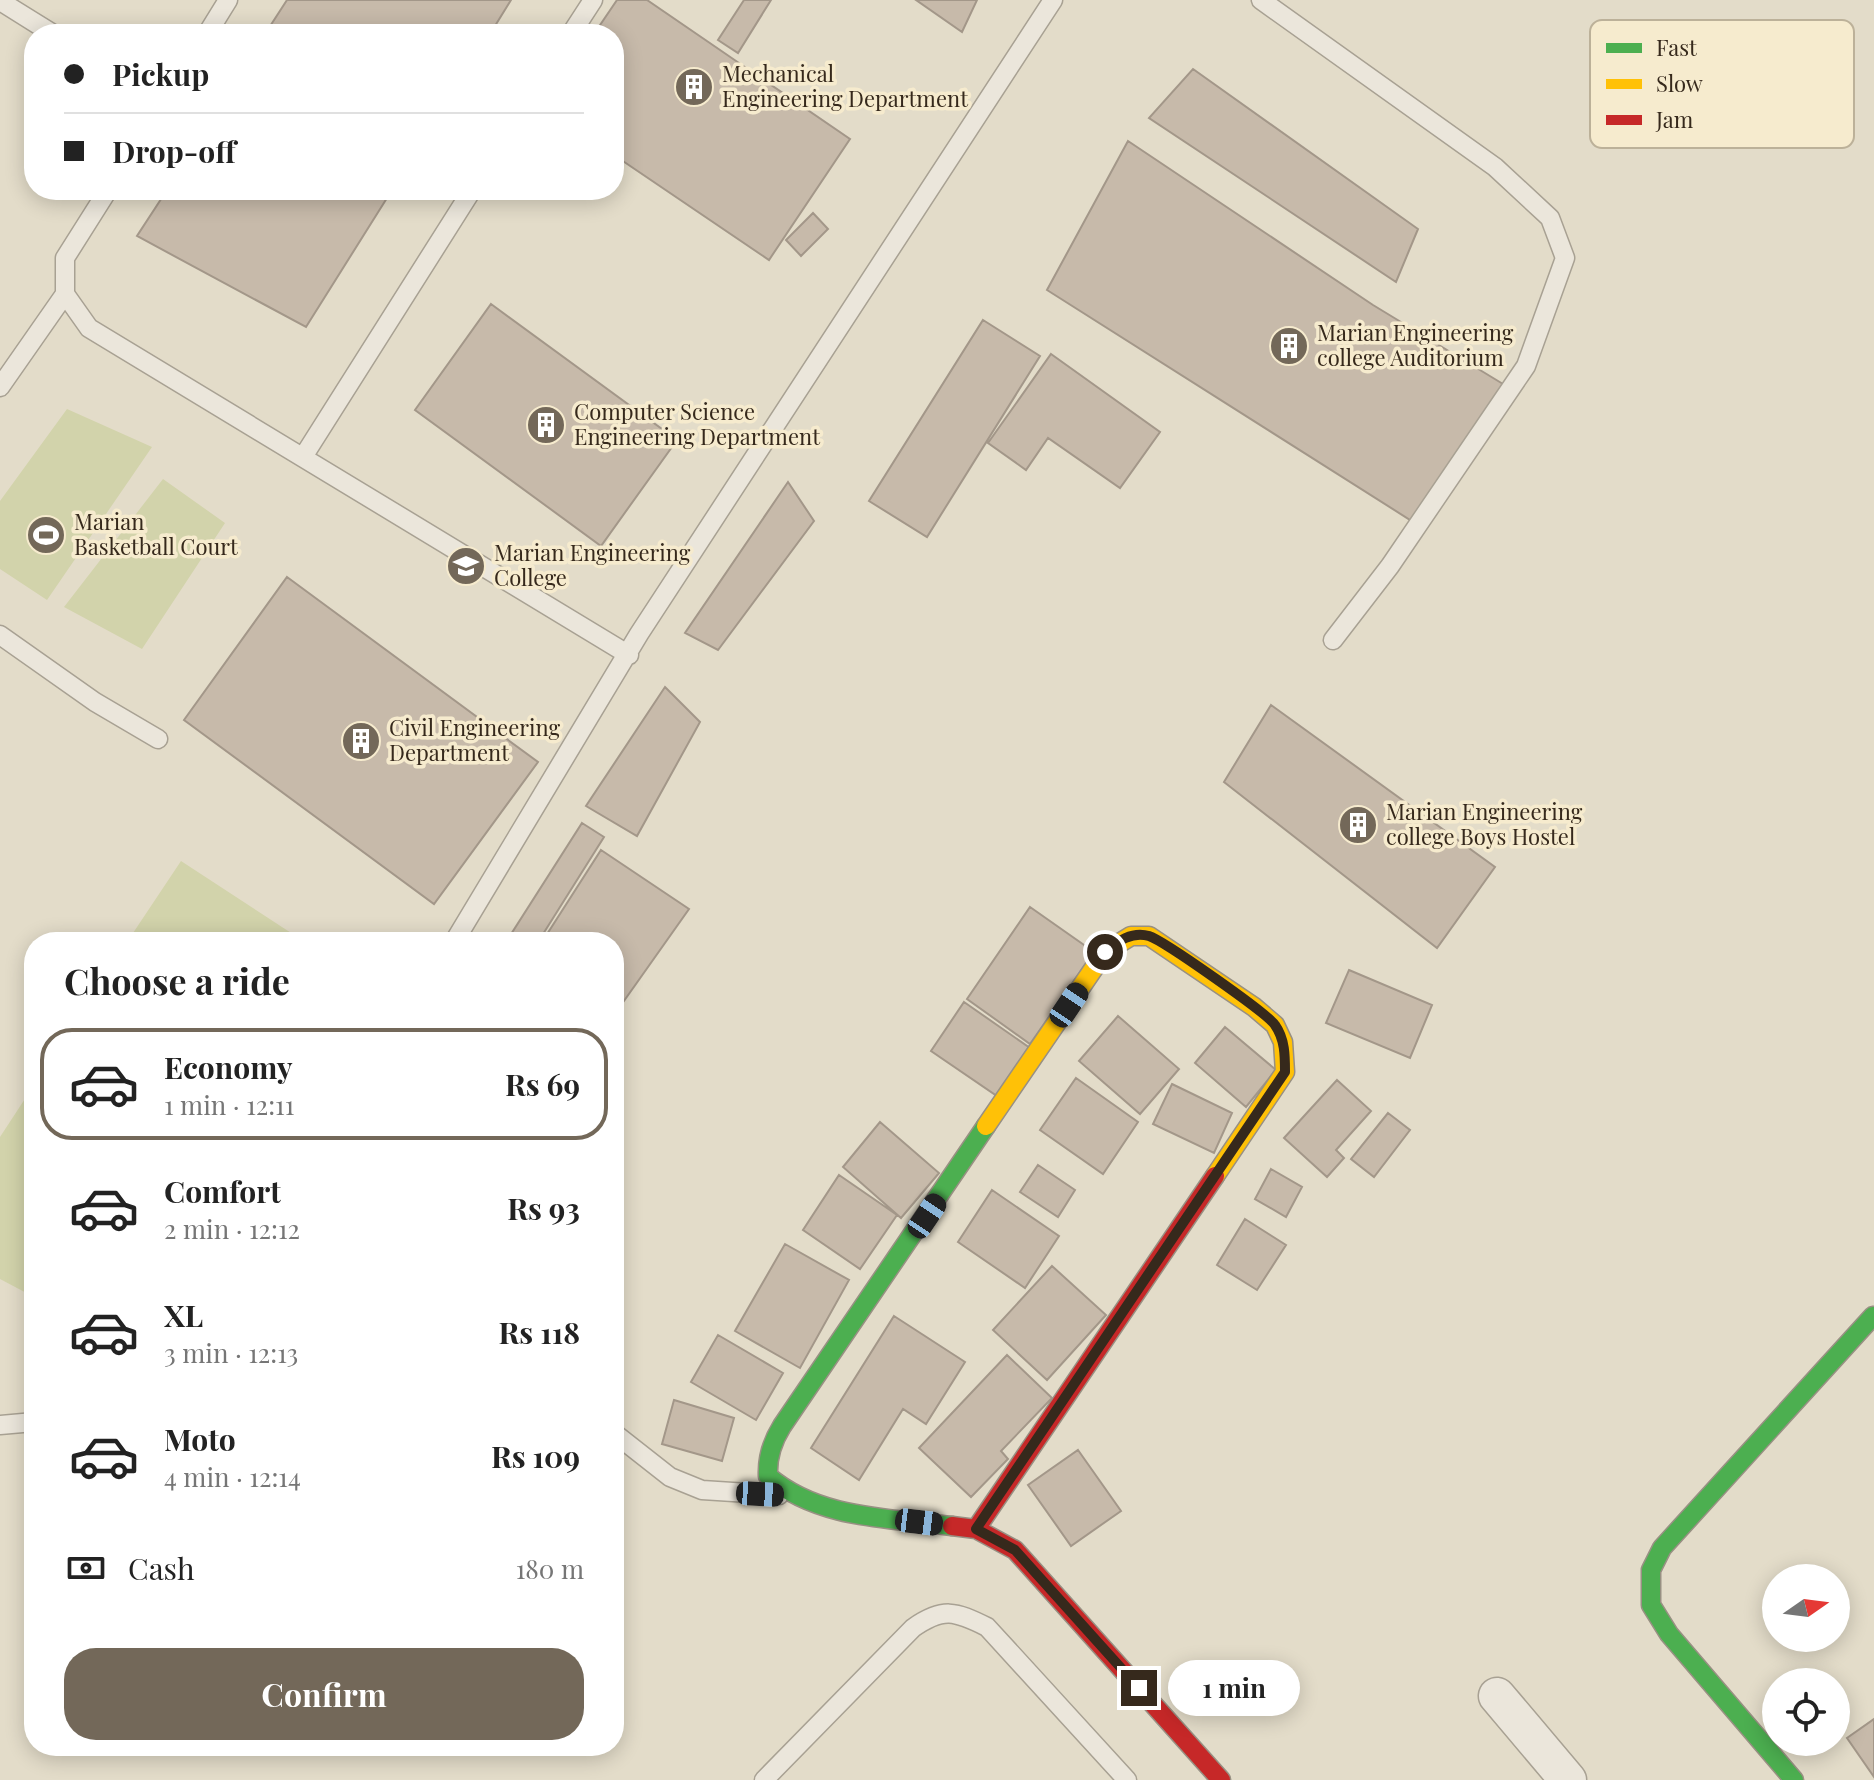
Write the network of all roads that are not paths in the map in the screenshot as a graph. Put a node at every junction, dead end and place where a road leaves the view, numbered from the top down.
1 (228, 0) edge
2 (593, 0) edge
3 (1053, 0) edge
4 (1261, 0) edge
5 (0, 1) edge
6 (37, 24) edge
7 (213, 24) edge
8 (577, 24) edge
9 (102, 200) edge
10 (466, 200) edge
11 (65, 294) junction
12 (0, 387) edge
13 (303, 457) junction
14 (0, 635) edge
15 (1333, 640) dead end
16 (629, 655) junction
17 (158, 739) dead end
18 (460, 932) edge
19 (1873, 1316) edge
20 (24, 1423) edge
21 (0, 1425) edge
22 (624, 1441) edge
23 (790, 1495) junction
24 (976, 1529) junction
25 (1497, 1696) dead end
26 (764, 1780) edge
27 (1127, 1780) edge
28 (1221, 1780) edge
29 (1568, 1780) edge
30 (1794, 1780) edge

1 - 7 lane
2 - 8 lane
3 - 16 lane
4 - 15 lane
5 - 6 lane
9 - 11 lane
10 - 13 lane
11 - 12 lane
11 - 13 lane
13 - 16 lane
14 - 17 lane
16 - 18 lane
19 - 30 street
20 - 21 lane
22 - 23 lane
23 - 24 street
23 - 24 street
24 - 28 street
25 - 29 street
26 - 27 lane

